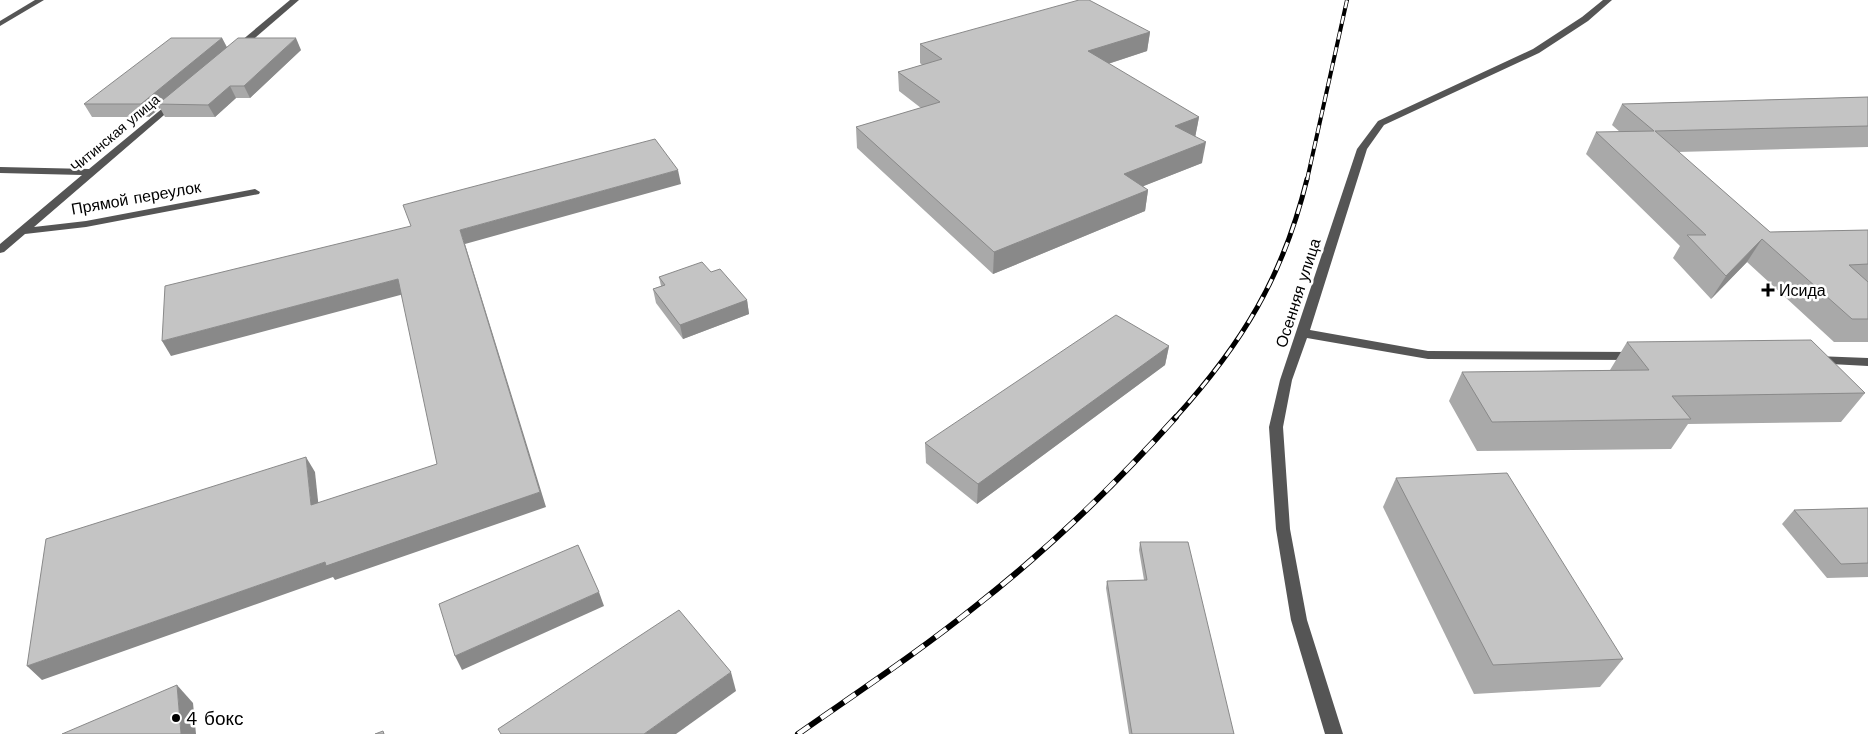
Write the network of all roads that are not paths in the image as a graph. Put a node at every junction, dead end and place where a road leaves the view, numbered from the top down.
1 (40, 0) edge
2 (296, 0) edge
3 (1608, 0) edge
4 (0, 24) edge
5 (227, 57) edge
6 (182, 95) edge
7 (0, 170) edge
8 (91, 172) junction
9 (255, 192) dead end
10 (22, 231) junction
11 (0, 250) edge
12 (1303, 333) junction
13 (1645, 356) edge
14 (1802, 360) edge
15 (1868, 362) edge
16 (1334, 734) edge

1 - 4 street
2 - 5 street
3 - 12 street, Осенняя улица
6 - 8 street, Читинская улица
7 - 8 street
8 - 10 street, Читинская улица
9 - 10 street, Прямой переулок
10 - 11 street, Читинская улица
12 - 13 street
12 - 16 street, Осенняя улица
14 - 15 street

